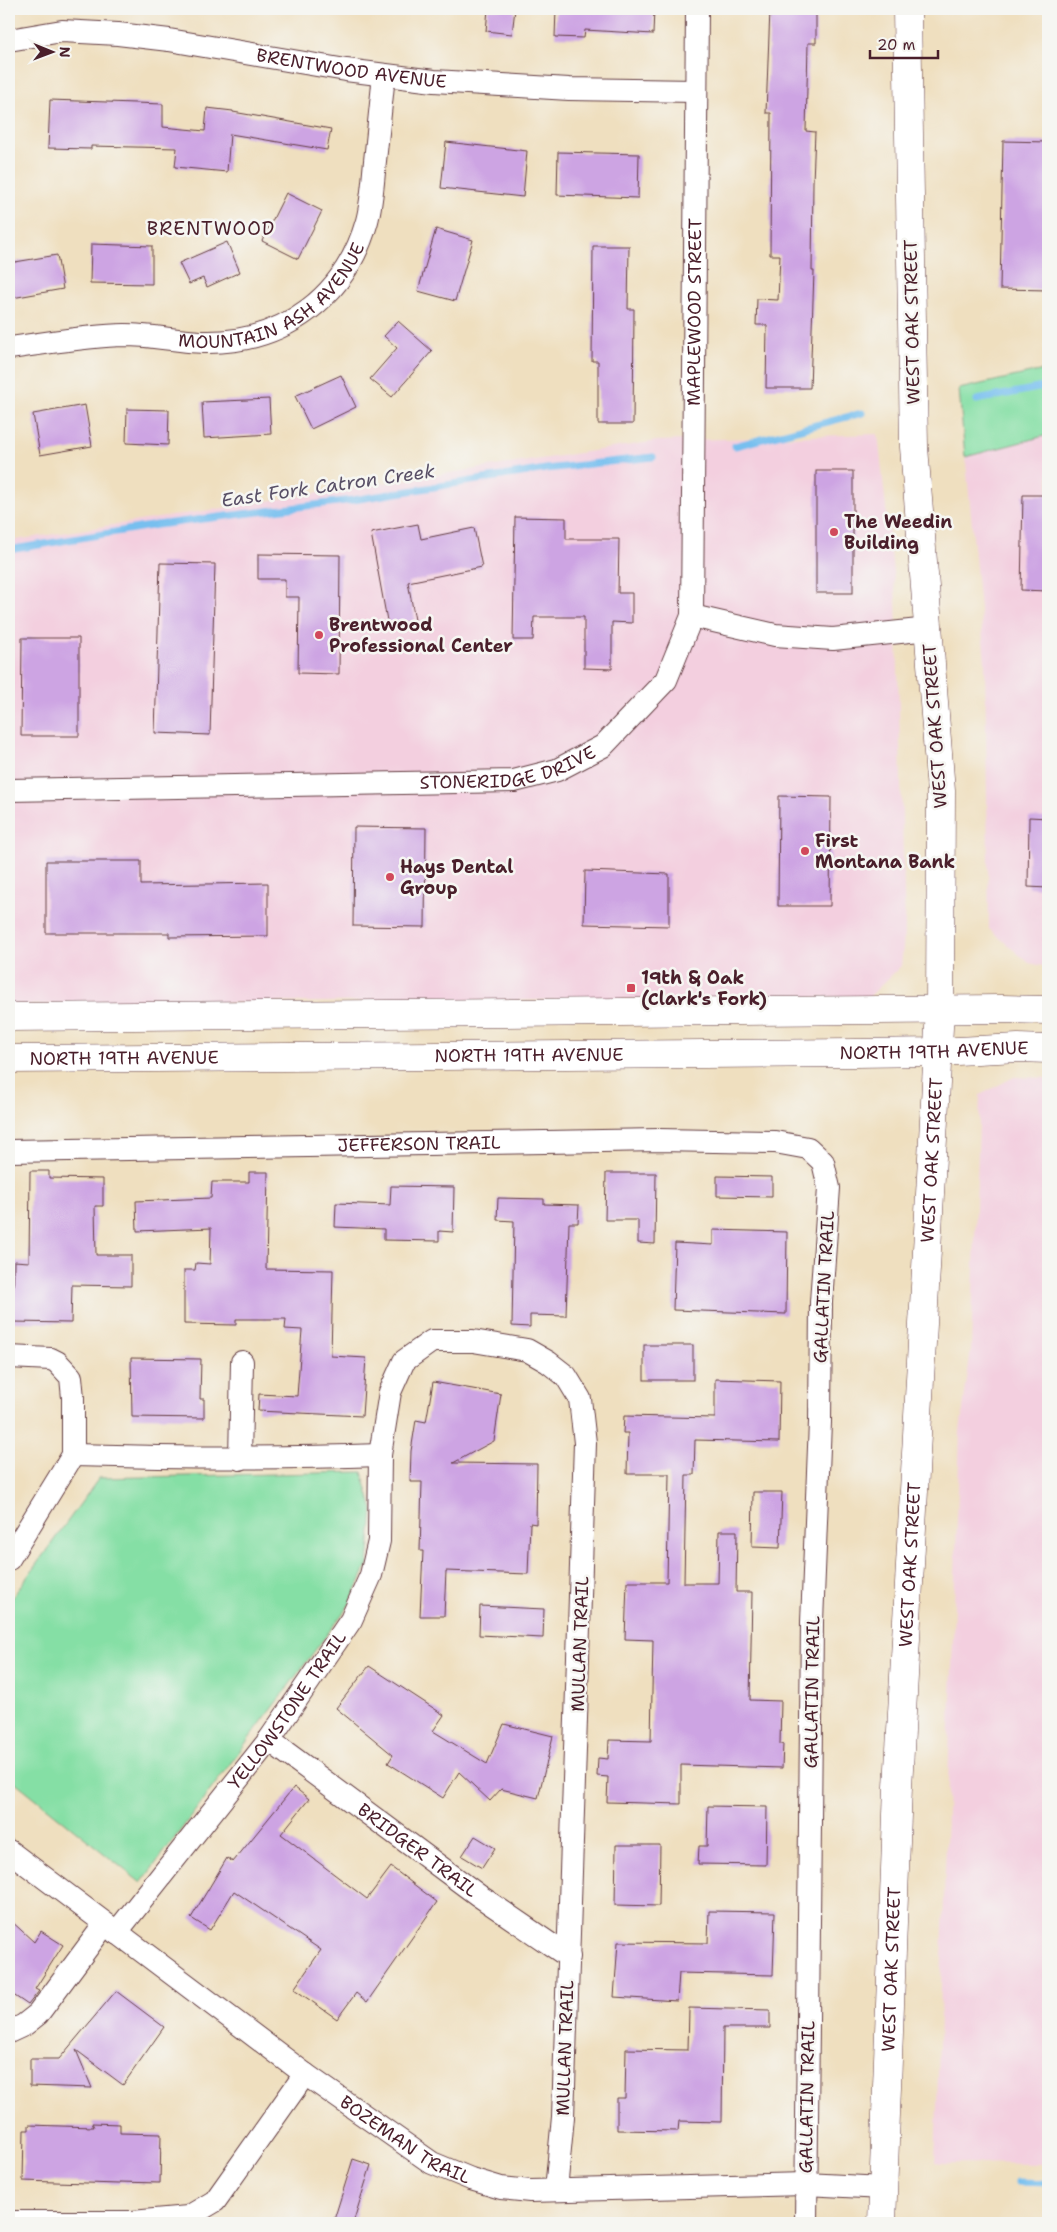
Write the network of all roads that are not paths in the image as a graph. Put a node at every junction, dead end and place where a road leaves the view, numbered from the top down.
1 (697, 9) edge
2 (907, 9) edge
3 (9, 40) edge
4 (384, 75) junction
5 (696, 91) junction
6 (9, 348) edge
7 (692, 616) junction
8 (929, 629) junction
9 (9, 790) edge
10 (940, 1009) junction
11 (1048, 1010) edge
12 (9, 1017) edge
13 (1048, 1049) edge
14 (937, 1052) junction
15 (9, 1059) edge
16 (9, 1151) edge
17 (823, 1162) joint
18 (9, 1357) edge
19 (242, 1362) dead end
20 (73, 1455) junction
21 (380, 1455) junction
22 (240, 1459) junction
23 (9, 1559) edge
24 (269, 1740) junction
25 (9, 1851) edge
26 (110, 1928) junction
27 (569, 1957) junction
28 (9, 2032) edge
29 (305, 2074) junction
30 (806, 2184) junction
31 (884, 2188) junction
32 (556, 2190) junction
33 (9, 2222) edge
34 (806, 2223) edge
35 (882, 2223) edge

1 - 5 street, MAPLEWOOD STREET
2 - 8 main road, WEST OAK STREET
3 - 4 street, BRENTWOOD AVENUE
4 - 5 street, BRENTWOOD AVENUE
4 - 6 street, MOUNTAIN ASH AVENUE
5 - 7 street, MAPLEWOOD STREET
7 - 8 street
7 - 9 street, STONERIDGE DRIVE
8 - 10 main road, WEST OAK STREET
10 - 11 main road
10 - 12 main road
10 - 14 main road, WEST OAK STREET
13 - 14 main road, NORTH 19TH AVENUE
14 - 15 main road, NORTH 19TH AVENUE
14 - 31 main road, WEST OAK STREET
16 - 17 street, JEFFERSON TRAIL
17 - 30 street, GALLATIN TRAIL
18 - 20 street
19 - 22 street
20 - 22 street
20 - 23 street
21 - 22 street
21 - 24 street, YELLOWSTONE TRAIL
21 - 27 street, MULLAN TRAIL
24 - 26 street, YELLOWSTONE TRAIL
24 - 27 street, BRIDGER TRAIL
25 - 26 street, BOZEMAN TRAIL
26 - 28 street, YELLOWSTONE TRAIL
26 - 29 street, BOZEMAN TRAIL
27 - 32 street, MULLAN TRAIL
29 - 32 street, BOZEMAN TRAIL
29 - 33 street
30 - 31 street, BOZEMAN TRAIL
30 - 32 street, BOZEMAN TRAIL
30 - 34 street, GALLATIN TRAIL
31 - 35 main road, WEST OAK STREET

